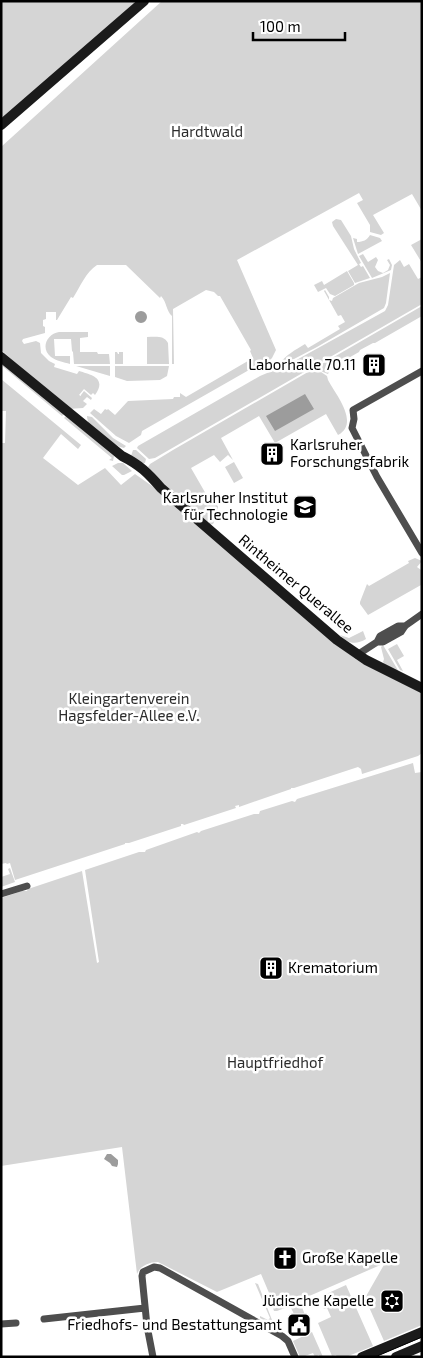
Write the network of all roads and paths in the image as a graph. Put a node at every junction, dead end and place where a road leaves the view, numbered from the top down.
1 (144, 1) edge
2 (1, 125) edge
3 (1, 357) edge
4 (422, 371) edge
5 (422, 553) edge
6 (422, 614) edge
7 (358, 655) junction
8 (422, 688) edge
9 (27, 886) dead end
10 (1, 894) edge
11 (145, 1308) junction
12 (44, 1319) dead end
13 (16, 1323) dead end
14 (1, 1324) edge
15 (422, 1332) edge
16 (422, 1346) edge
17 (153, 1357) edge
18 (294, 1357) edge
19 (362, 1357) edge
20 (396, 1357) edge

1 - 2 street
3 - 7 street, Rintheimer Querallee
4 - 5 street
6 - 7 street
7 - 8 street, Rintheimer Querallee
9 - 10 street
11 - 12 street
11 - 17 street
11 - 18 street
13 - 14 street
15 - 19 street
16 - 20 street

